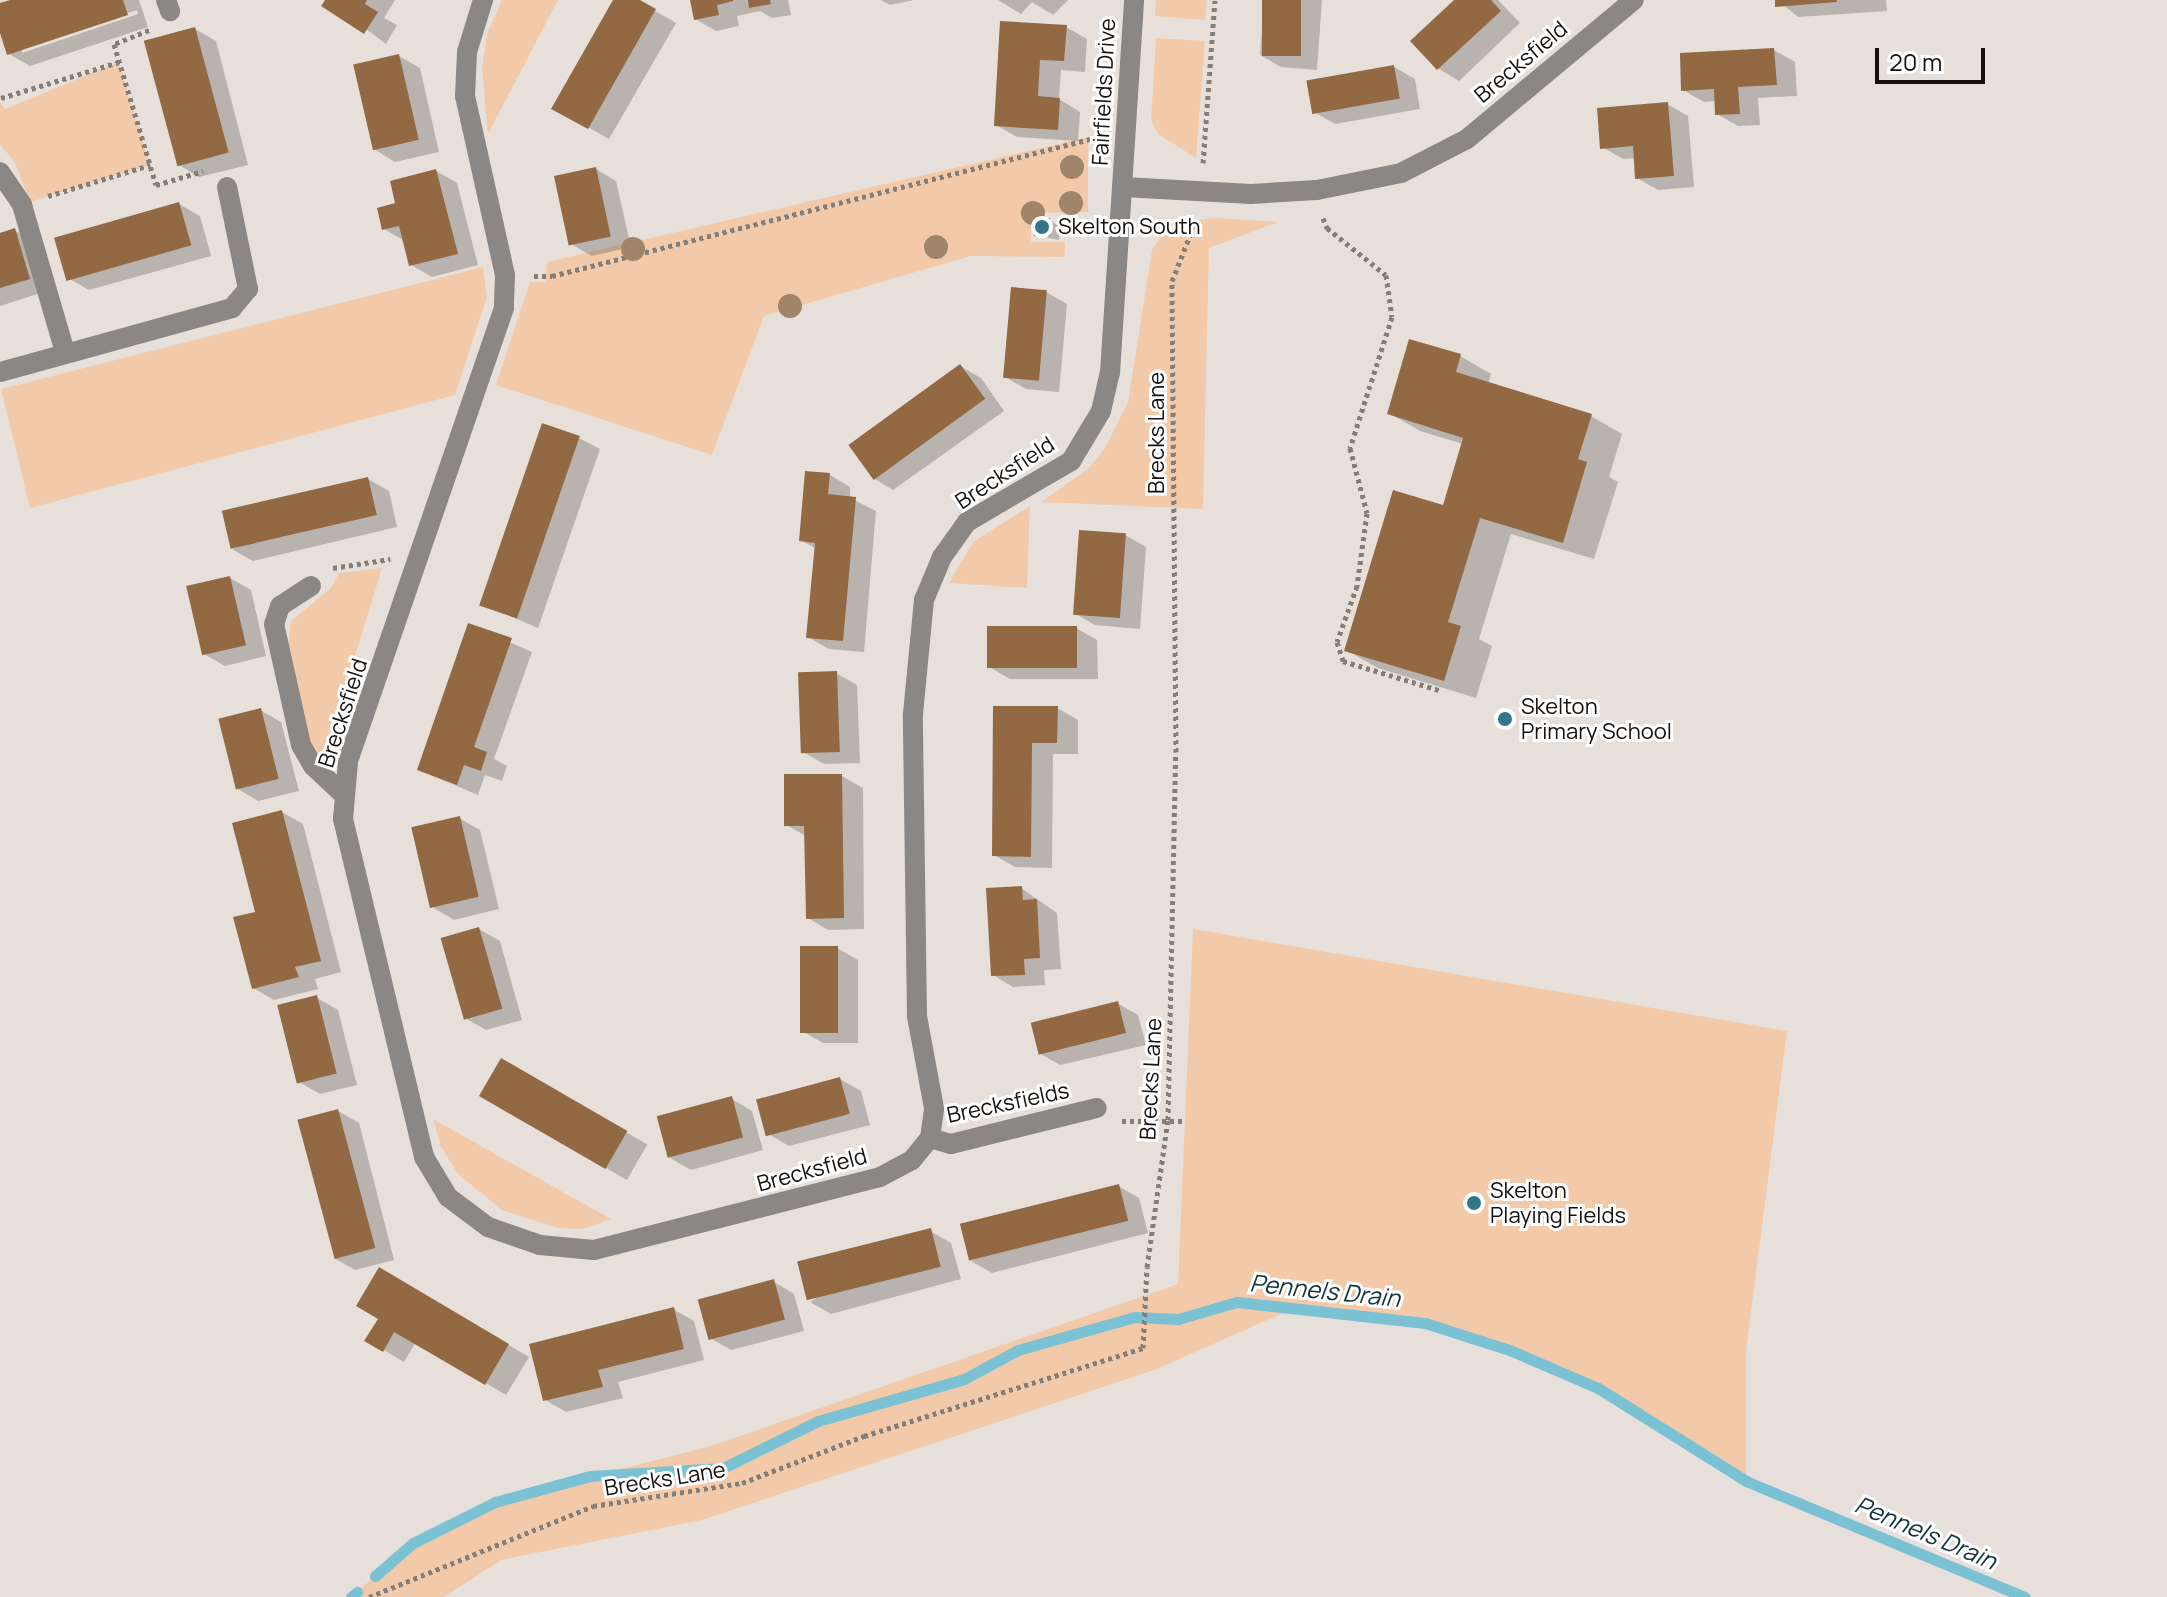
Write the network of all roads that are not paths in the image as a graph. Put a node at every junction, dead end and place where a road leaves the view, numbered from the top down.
1 (483, 0) edge
2 (1134, 0) edge
3 (1634, 0) edge
4 (0, 172) edge
5 (227, 187) road end
6 (1123, 187) junction
7 (65, 352) junction
8 (0, 372) edge
9 (311, 586) road end
10 (343, 794) junction
11 (1097, 1108) road end
12 (930, 1138) junction

1 - 10 street, Brecksfield
2 - 6 street, Fairfields Drive
3 - 6 street, Brecksfield
4 - 7 street
5 - 7 street
6 - 12 street, Brecksfield
7 - 8 street
9 - 10 street
10 - 12 street, Brecksfield
11 - 12 street, Brecksfields

